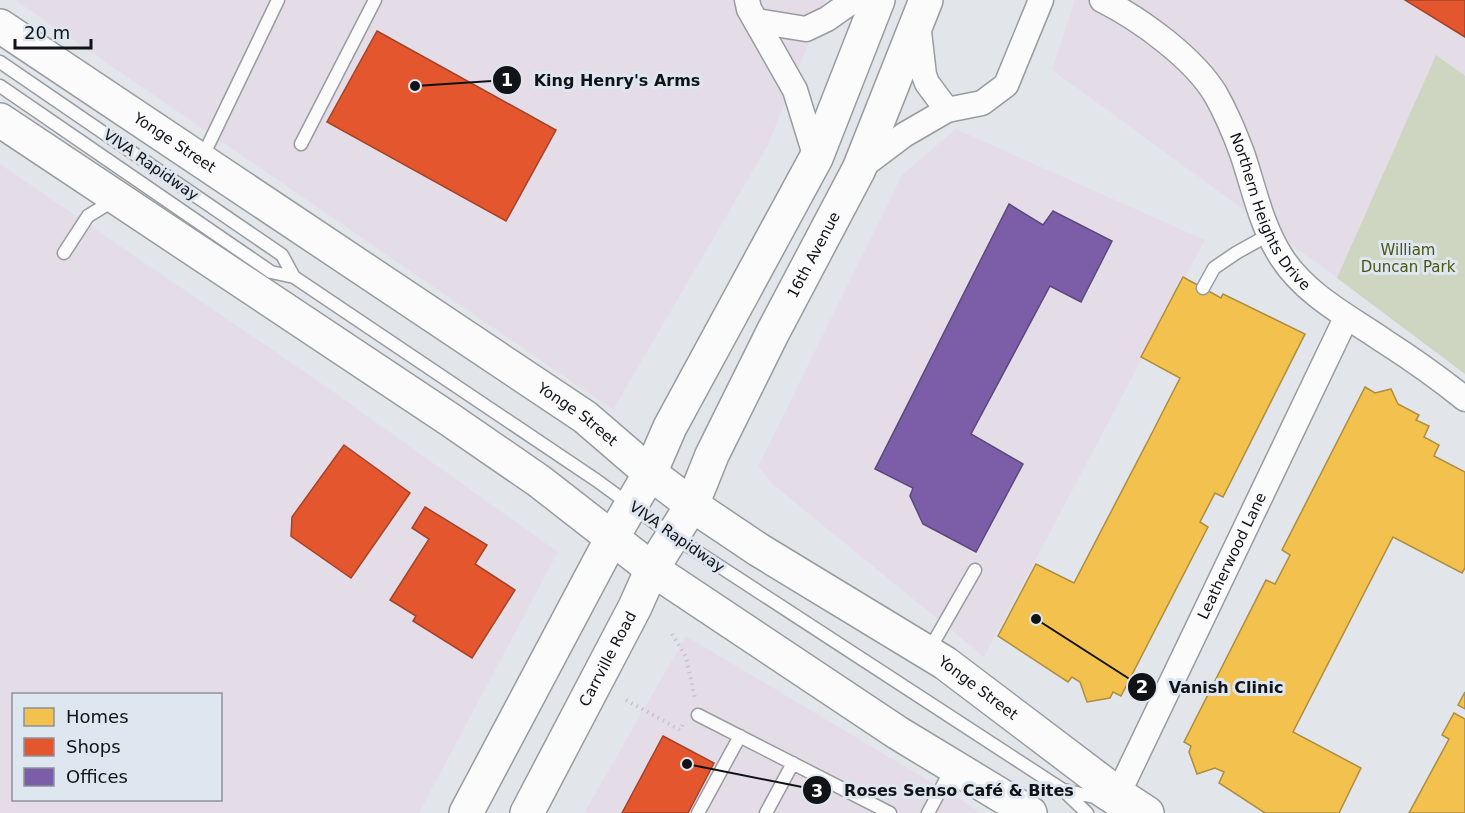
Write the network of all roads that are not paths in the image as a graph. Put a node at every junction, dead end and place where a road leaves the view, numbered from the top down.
1 (278, 0) edge
2 (375, 0) edge
3 (854, 0) edge
4 (878, 0) edge
5 (1041, 0) edge
6 (1102, 0) edge
7 (922, 10) edge
8 (752, 11) edge
9 (0, 26) edge
10 (0, 62) edge
11 (0, 86) edge
12 (947, 110) junction
13 (0, 120) edge
14 (301, 144) dead end
15 (816, 158) junction
16 (201, 160) junction
17 (859, 169) junction
18 (117, 198) junction
19 (1270, 234) junction
20 (64, 253) dead end
21 (294, 277) junction
22 (1203, 288) dead end
23 (1346, 318) junction
24 (1465, 399) edge
25 (650, 473) junction
26 (692, 505) junction
27 (631, 506) junction
28 (673, 536) junction
29 (612, 538) junction
30 (652, 569) junction
31 (975, 570) dead end
32 (928, 652) junction
33 (698, 715) dead end
34 (740, 736) junction
35 (793, 763) junction
36 (953, 766) junction
37 (1063, 790) junction
38 (1118, 804) edge
39 (1027, 812) edge
40 (466, 813) edge
41 (526, 813) edge
42 (698, 813) edge
43 (766, 813) edge
44 (890, 813) edge
45 (928, 813) edge
46 (1087, 813) edge
47 (1147, 813) edge

1 - 16 lane
2 - 14 lane
3 - 8 street
4 - 15 main road
5 - 12 street
6 - 19 street, Northern Heights Drive
7 - 12 street
7 - 17 main road, 16th Avenue
8 - 15 street
9 - 16 main road, Yonge Street
10 - 21 lane, VIVA Rapidway
11 - 21 lane, VIVA Rapidway
12 - 17 street
13 - 18 main road
15 - 25 main road
16 - 25 main road, Yonge Street
17 - 26 main road, 16th Avenue
18 - 20 lane
18 - 29 main road
19 - 22 lane
19 - 23 street, Northern Heights Drive
21 - 27 lane, VIVA Rapidway
23 - 24 street, Northern Heights Drive
23 - 38 street, Leatherwood Lane
25 - 26 main road, Yonge Street
25 - 27 main road
26 - 28 main road, Carrville Road
26 - 32 main road, Yonge Street
27 - 28 lane, VIVA Rapidway
27 - 29 main road
28 - 30 main road, Carrville Road
28 - 37 lane, VIVA Rapidway
29 - 30 main road
29 - 40 main road
30 - 36 main road
30 - 41 main road, Carrville Road
31 - 32 lane
32 - 38 main road, Yonge Street
33 - 34 lane
34 - 35 lane
34 - 42 lane
35 - 43 lane
35 - 44 lane
36 - 39 main road
36 - 45 lane
37 - 38 lane, VIVA Rapidway
37 - 46 lane, VIVA Rapidway
38 - 47 main road, Yonge Street

